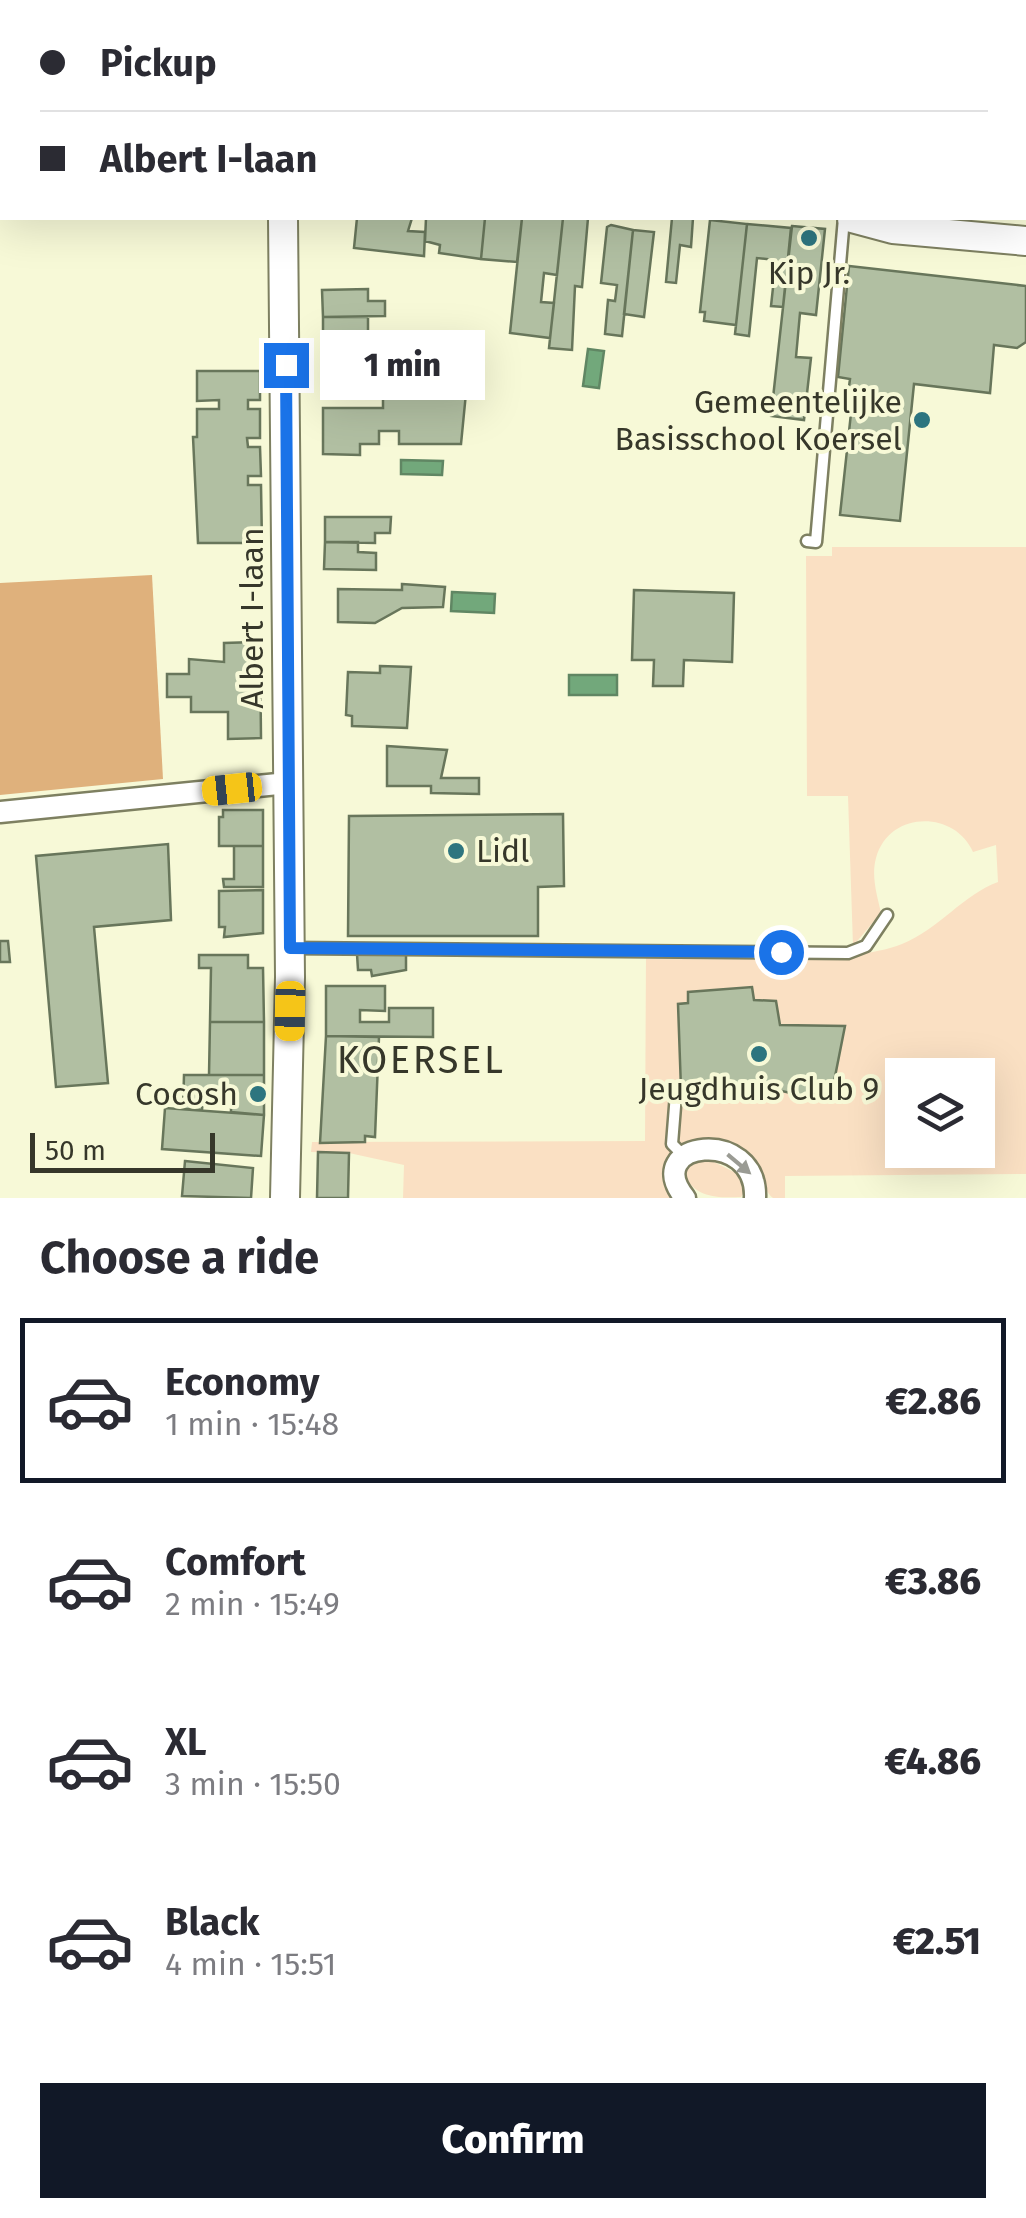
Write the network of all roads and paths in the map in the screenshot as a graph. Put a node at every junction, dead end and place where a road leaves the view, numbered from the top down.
1 (284, 220) edge
2 (844, 220) edge
3 (860, 220) edge
4 (1026, 241) edge
5 (807, 541) dead end
6 (288, 783) junction
7 (0, 812) edge
8 (887, 915) dead end
9 (290, 948) junction
10 (676, 1094) dead end
11 (683, 1155) junction
12 (284, 1198) edge
13 (684, 1198) edge
14 (755, 1198) edge

1 - 6 street, Albert I-laan
2 - 5 lane
3 - 4 street
6 - 7 street
6 - 9 street, Albert I-laan
8 - 9 lane
9 - 12 street, Albert I-laan
10 - 11 lane
11 - 13 street
11 -> 14 street

